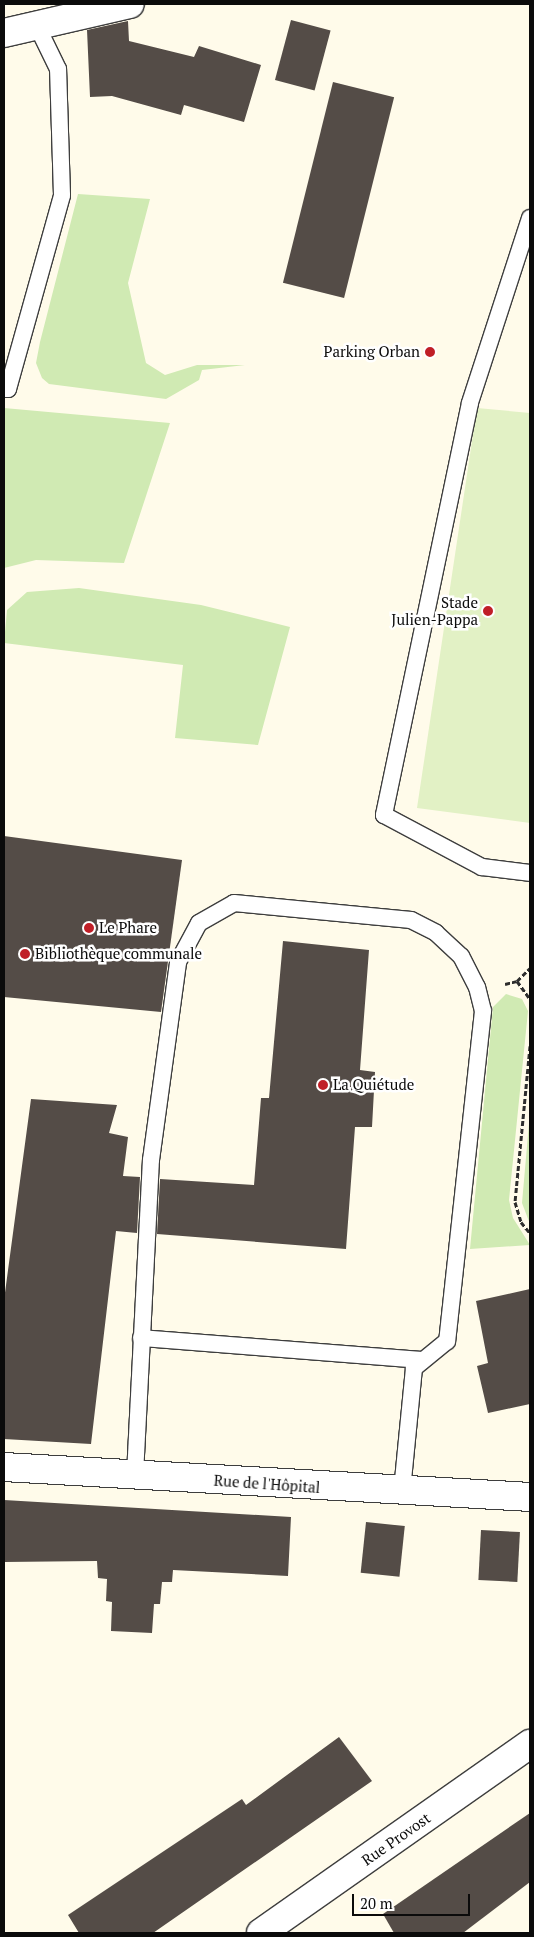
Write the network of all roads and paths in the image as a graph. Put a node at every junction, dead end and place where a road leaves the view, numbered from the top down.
1 (130, 4) edge
2 (37, 26) junction
3 (4, 33) edge
4 (530, 218) edge
5 (4, 389) edge
6 (530, 873) edge
7 (530, 968) edge
8 (530, 999) edge
9 (530, 1046) edge
10 (530, 1233) edge
11 (141, 1338) junction
12 (420, 1360) junction
13 (4, 1467) edge
14 (135, 1475) junction
15 (402, 1491) junction
16 (530, 1497) edge
17 (530, 1744) edge
18 (261, 1933) edge

1 - 2 street
2 - 3 street
2 - 5 lane
4 - 6 lane
7 - 8 path
9 - 10 path
11 - 12 lane
11 - 12 lane
11 - 14 lane
12 - 15 lane
13 - 14 street, Rue de l'Hôpital
14 - 15 street, Rue de l'Hôpital
15 - 16 street, Rue de l'Hôpital
17 - 18 street, Rue Provost

